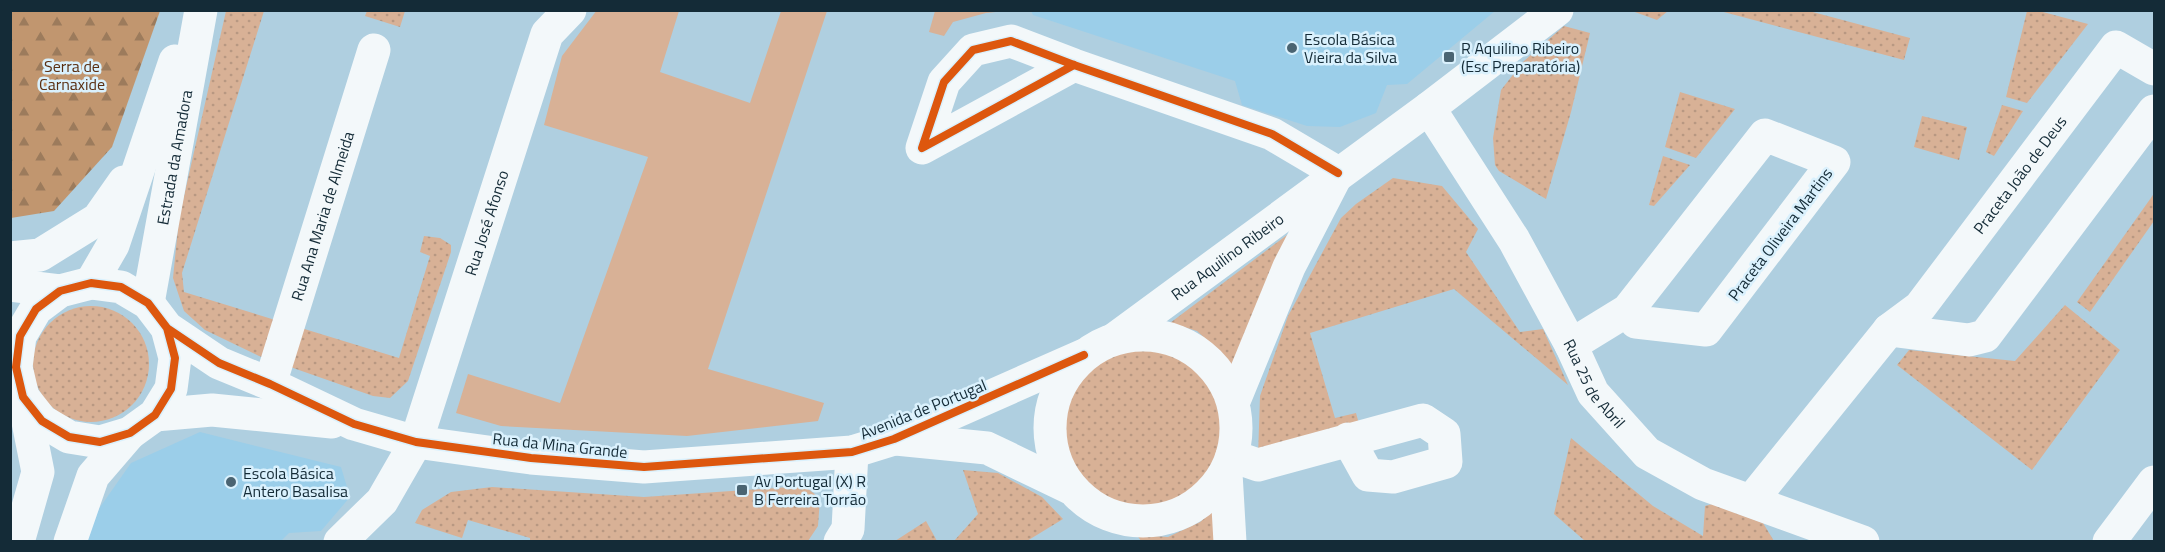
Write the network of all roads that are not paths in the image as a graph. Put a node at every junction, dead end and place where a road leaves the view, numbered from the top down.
1 (192, 10) edge
2 (201, 10) edge
3 (570, 10) edge
4 (1557, 10) edge
5 (374, 50) dead end
6 (1074, 65) dead end
7 (2154, 69) edge
8 (1429, 108) junction
9 (2154, 111) edge
10 (144, 154) junction
11 (1338, 173) junction
12 (10, 258) edge
13 (10, 285) edge
14 (76, 287) junction
15 (1628, 310) junction
16 (158, 315) junction
17 (1889, 330) junction
18 (1116, 338) junction
19 (1571, 345) junction
20 (1083, 355) junction
21 (17, 374) edge
22 (270, 384) junction
23 (1234, 401) junction
24 (142, 424) junction
25 (354, 424) junction
26 (894, 439) junction
27 (1348, 439) dead end
28 (416, 442) junction
29 (852, 452) junction
30 (766, 458) joint
31 (1229, 465) junction
32 (2154, 482) edge
33 (1070, 488) junction
34 (1751, 501) junction
35 (1099, 511) junction
36 (18, 542) edge
37 (70, 542) edge
38 (340, 542) edge
39 (840, 542) edge
40 (1119, 542) edge
41 (1230, 542) edge
42 (1863, 542) edge
43 (2109, 542) edge

1 - 10 street, Estrada da Amadora
2 - 16 street, Estrada da Amadora
3 - 28 street, Rua José Afonso
4 - 8 street, Rua Aquilino Ribeiro
5 - 22 street, Rua Ana Maria de Almeida
6 - 11 street
7 - 17 street, Praceta João de Deus
8 - 11 street, Rua Aquilino Ribeiro
8 - 19 street, Rua 25 de Abril
9 - 17 street
10 - 12 street
10 - 14 street, Estrada da Amadora
11 - 18 street, Rua Aquilino Ribeiro
11 - 23 street, Rua Aquilino Ribeiro
13 - 14 street
14 - 16 street
14 - 21 street
15 - 15 street, Praceta Oliveira Martins
15 - 19 street, Praceta Oliveira Martins
16 - 22 street
16 - 24 street
17 - 34 street, Praceta João de Deus
18 - 20 street
18 - 23 street
19 - 34 street, Rua 25 de Abril
20 - 26 street, Avenida de Portugal
20 - 33 street
21 - 24 street
21 - 36 street
22 - 25 street
23 - 31 street
24 - 25 street
24 - 37 street
25 - 28 street, Rua da Mina Grande
26 - 29 street, Avenida de Portugal
26 - 33 street, Avenida de Portugal
27 - 31 street
28 - 30 street, Rua da Mina Grande
28 - 38 street, Rua José Afonso
29 - 30 street, Avenida de Portugal
29 - 39 street
31 - 35 street
31 - 41 street
32 - 43 street
33 - 35 street
34 - 42 street, Rua 25 de Abril
35 - 40 street

